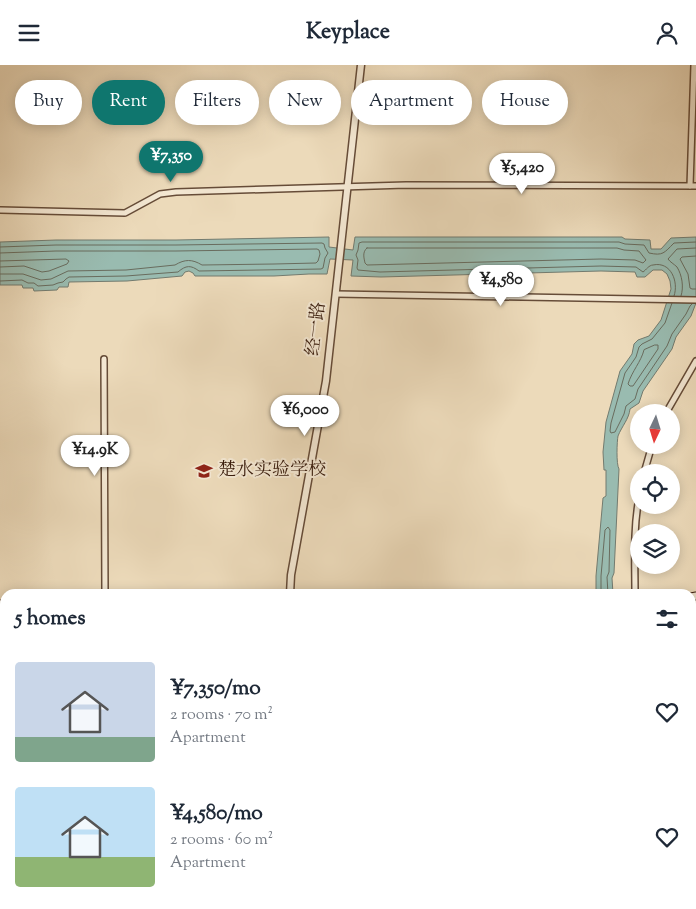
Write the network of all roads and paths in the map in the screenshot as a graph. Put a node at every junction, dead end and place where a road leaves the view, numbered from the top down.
1 (361, 65) edge
2 (694, 65) edge
3 (693, 186) edge
4 (347, 188) junction
5 (0, 210) edge
6 (336, 294) junction
7 (696, 300) edge
8 (104, 359) dead end
9 (696, 361) edge
10 (671, 404) edge
11 (637, 514) edge
12 (106, 589) edge
13 (290, 589) edge
14 (635, 589) edge

1 - 4 street, 经一路
2 - 3 street
3 - 4 street
4 - 5 street
4 - 6 street, 经一路
6 - 7 street
6 - 13 street, 经一路
8 - 12 street
9 - 10 street
11 - 14 street

